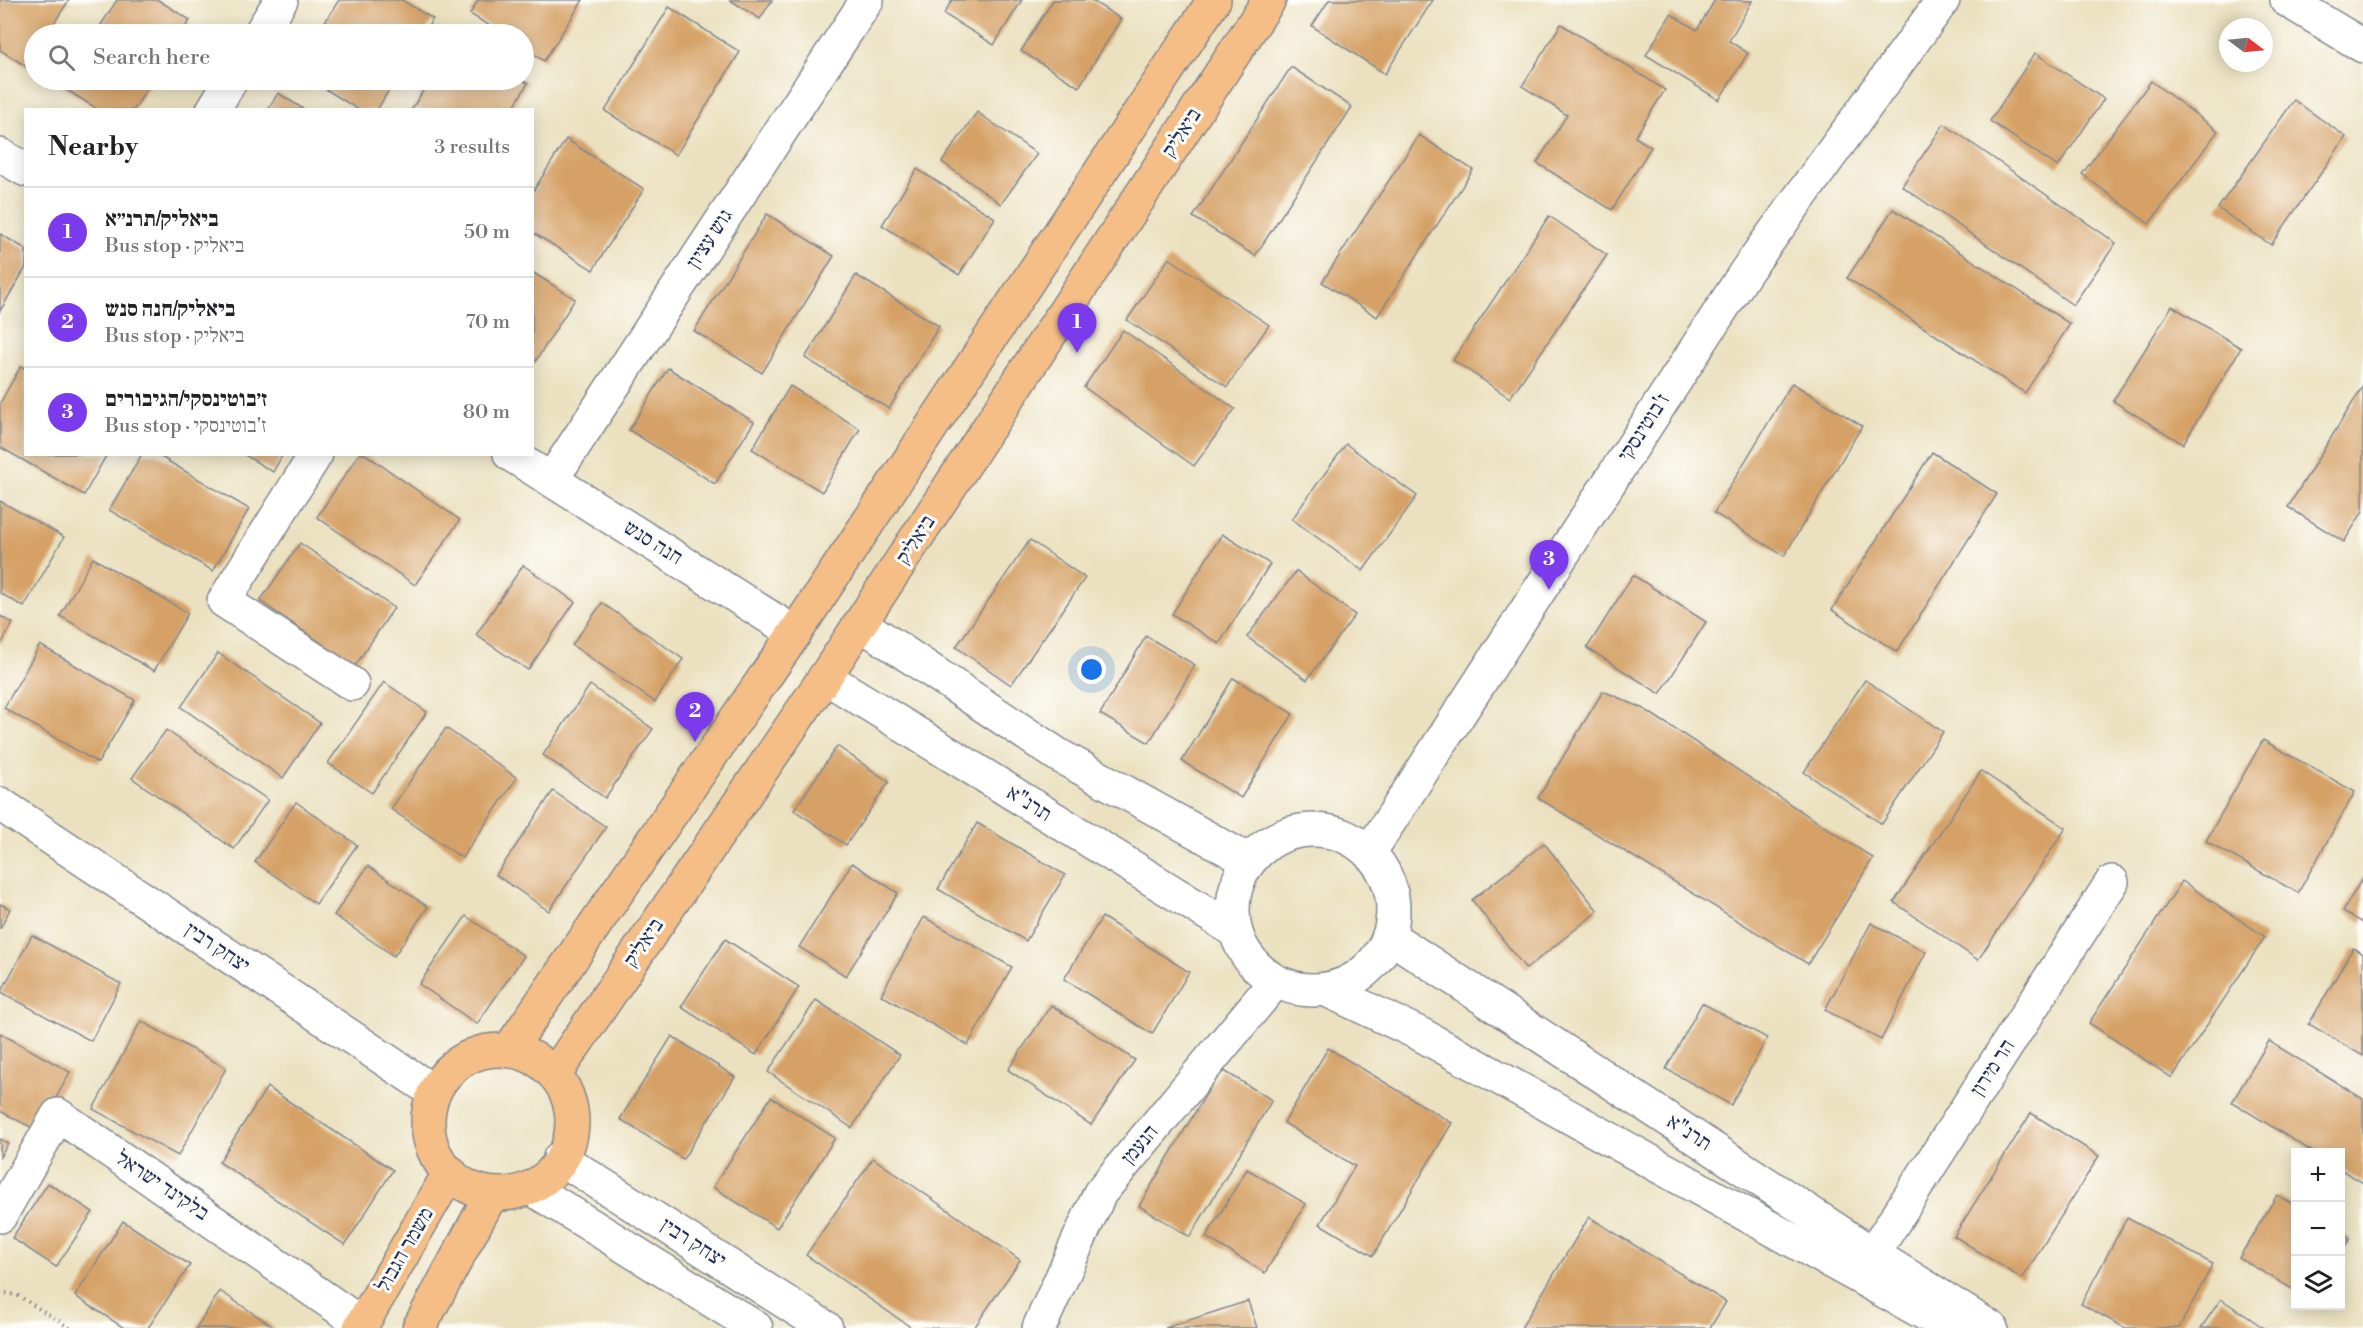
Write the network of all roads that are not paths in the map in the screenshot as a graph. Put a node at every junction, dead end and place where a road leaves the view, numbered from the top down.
1 (281, 0) edge
2 (867, 0) edge
3 (1214, 0) edge
4 (1269, 0) edge
5 (2287, 0) edge
6 (1942, 5) edge
7 (266, 24) edge
8 (2363, 46) edge
9 (225, 90) edge
10 (214, 108) edge
11 (0, 155) edge
12 (24, 169) edge
13 (315, 456) edge
14 (513, 456) edge
15 (552, 479) junction
16 (861, 624) junction
17 (795, 633) junction
18 (825, 677) junction
19 (352, 684) dead end
20 (0, 804) edge
21 (1370, 852) junction
22 (1249, 861) junction
23 (2112, 882) dead end
24 (1234, 930) junction
25 (1389, 936) junction
26 (1275, 982) junction
27 (1327, 990) junction
28 (509, 1050) junction
29 (555, 1074) junction
30 (434, 1092) junction
31 (560, 1158) junction
32 (450, 1172) junction
33 (531, 1188) junction
34 (491, 1195) junction
35 (0, 1216) edge
36 (1873, 1254) junction
37 (361, 1326) edge
38 (419, 1328) edge
39 (756, 1328) edge
40 (826, 1328) edge
41 (1039, 1328) edge
42 (1951, 1328) edge
43 (1991, 1328) edge

1 - 7 street
2 - 15 street, גוש עציון
3 - 17 main road
4 - 16 main road, ביאליק
5 - 8 street
6 - 21 street, ז'בוטינסקי
9 - 10 street
11 - 12 street
13 - 19 street
14 - 15 street, חנה סנש
15 - 17 street, חנה סנש
16 - 18 main road, ביאליק
16 - 22 street
17 - 28 main road
18 - 24 street, תרנ"א
18 - 29 main road, ביאליק
20 - 30 street, יצחק רבין
21 - 22 street
21 - 25 street
22 - 24 street
23 - 36 street, הר מירון
24 - 26 street
25 - 27 street
25 - 36 street, תרנ"א
26 - 27 street
26 - 41 street, הנעמן
27 - 42 street, תרנ"א
28 - 29 main road
28 - 30 main road
29 - 31 main road
30 - 32 main road
31 - 33 main road
31 - 40 street, יצחק רבין
32 - 34 main road
32 - 37 main road, משמר הגבול
33 - 34 main road
33 - 39 street, יצחק רבין
34 - 38 main road
35 - 37 street, בלקינד ישראל
36 - 43 street, תרנ"א

